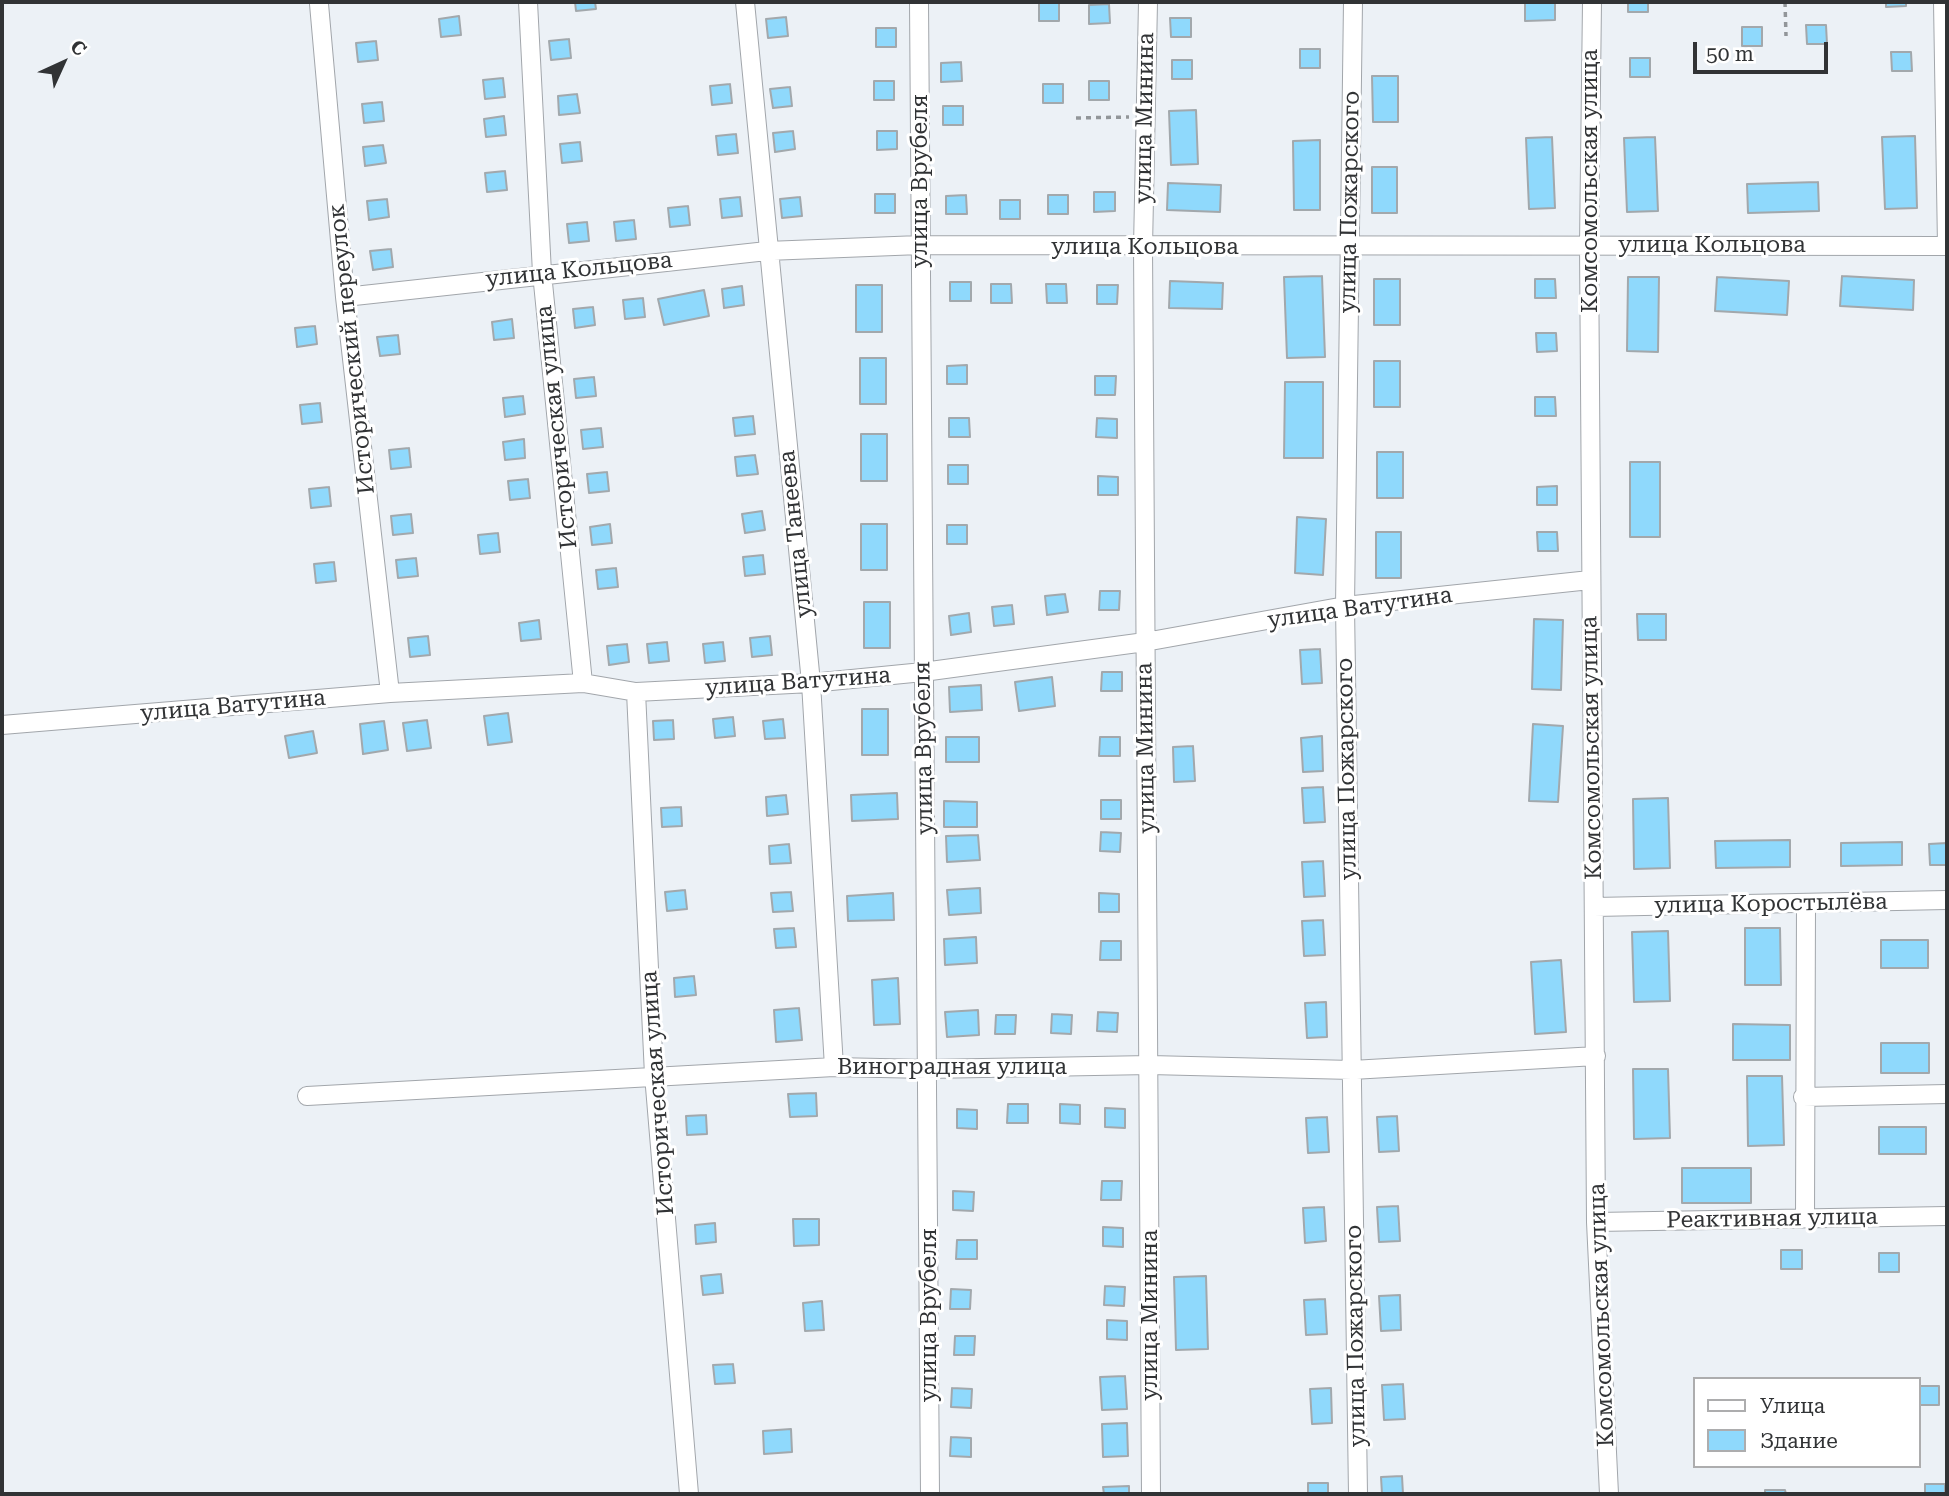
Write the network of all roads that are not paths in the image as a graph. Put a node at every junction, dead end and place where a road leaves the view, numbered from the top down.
1 (528, 2) edge
2 (745, 2) edge
3 (919, 2) edge
4 (1148, 2) edge
5 (1353, 2) edge
6 (1592, 2) edge
7 (1943, 2) edge
8 (320, 4) dead end
9 (920, 245) junction
10 (1589, 245) junction
11 (1947, 246) edge
12 (1143, 247) junction
13 (1350, 248) junction
14 (767, 251) junction
15 (542, 273) junction
16 (345, 297) junction
17 (1590, 580) junction
18 (1345, 606) junction
19 (1145, 642) junction
20 (923, 672) junction
21 (811, 682) junction
22 (583, 683) junction
23 (636, 692) junction
24 (390, 693) junction
25 (2, 725) edge
26 (1947, 900) edge
27 (1806, 905) junction
28 (1594, 907) junction
29 (1596, 1056) junction
30 (1150, 1065) junction
31 (834, 1067) junction
32 (927, 1069) junction
33 (1352, 1070) junction
34 (654, 1075) junction
35 (1947, 1094) edge
36 (307, 1096) dead end
37 (1804, 1097) junction
38 (1947, 1216) edge
39 (1805, 1217) junction
40 (1596, 1222) junction
41 (689, 1494) edge
42 (930, 1494) edge
43 (1151, 1494) edge
44 (1358, 1494) edge
45 (1609, 1494) edge

1 - 15 street, Историческая улица
2 - 14 street, улица Танеева
3 - 9 street, улица Врубеля
4 - 12 street, улица Минина
5 - 13 street, улица Пожарского
6 - 10 street, Комсомольская улица
7 - 11 street
8 - 16 street, Исторический переулок
9 - 12 street, улица Кольцова
9 - 14 street, улица Кольцова
9 - 20 street, улица Врубеля
10 - 11 street, улица Кольцова
10 - 13 street, улица Кольцова
10 - 17 street, Комсомольская улица
12 - 13 street, улица Кольцова
12 - 19 street, улица Минина
13 - 18 street, улица Пожарского
14 - 15 street, улица Кольцова
14 - 21 street, улица Танеева
15 - 16 street, улица Кольцова
15 - 22 street, Историческая улица
16 - 24 street, Исторический переулок
17 - 18 street, улица Ватутина
17 - 28 street, Комсомольская улица
18 - 19 street, улица Ватутина
18 - 33 street, улица Пожарского
19 - 20 street, улица Ватутина
19 - 30 street, улица Минина
20 - 21 street, улица Ватутина
20 - 32 street, улица Врубеля
21 - 23 street, улица Ватутина
21 - 31 street, улица Танеева
22 - 23 street, улица Ватутина
22 - 24 street, улица Ватутина
23 - 34 street, Историческая улица
24 - 25 street, улица Ватутина
26 - 27 street, улица Коростылёва
27 - 28 street, улица Коростылёва
27 - 37 street
28 - 29 street, Комсомольская улица
29 - 33 street, Виноградная улица
29 - 40 street, Комсомольская улица
30 - 32 street, Виноградная улица
30 - 33 street, Виноградная улица
30 - 43 street, улица Минина
31 - 32 street, Виноградная улица
31 - 34 street, Виноградная улица
32 - 42 street, улица Врубеля
33 - 44 street, улица Пожарского
34 - 36 street, Виноградная улица
34 - 41 street, Историческая улица
35 - 37 street
37 - 39 street
38 - 39 street, Реактивная улица
39 - 40 street, Реактивная улица
40 - 45 street, Комсомольская улица

